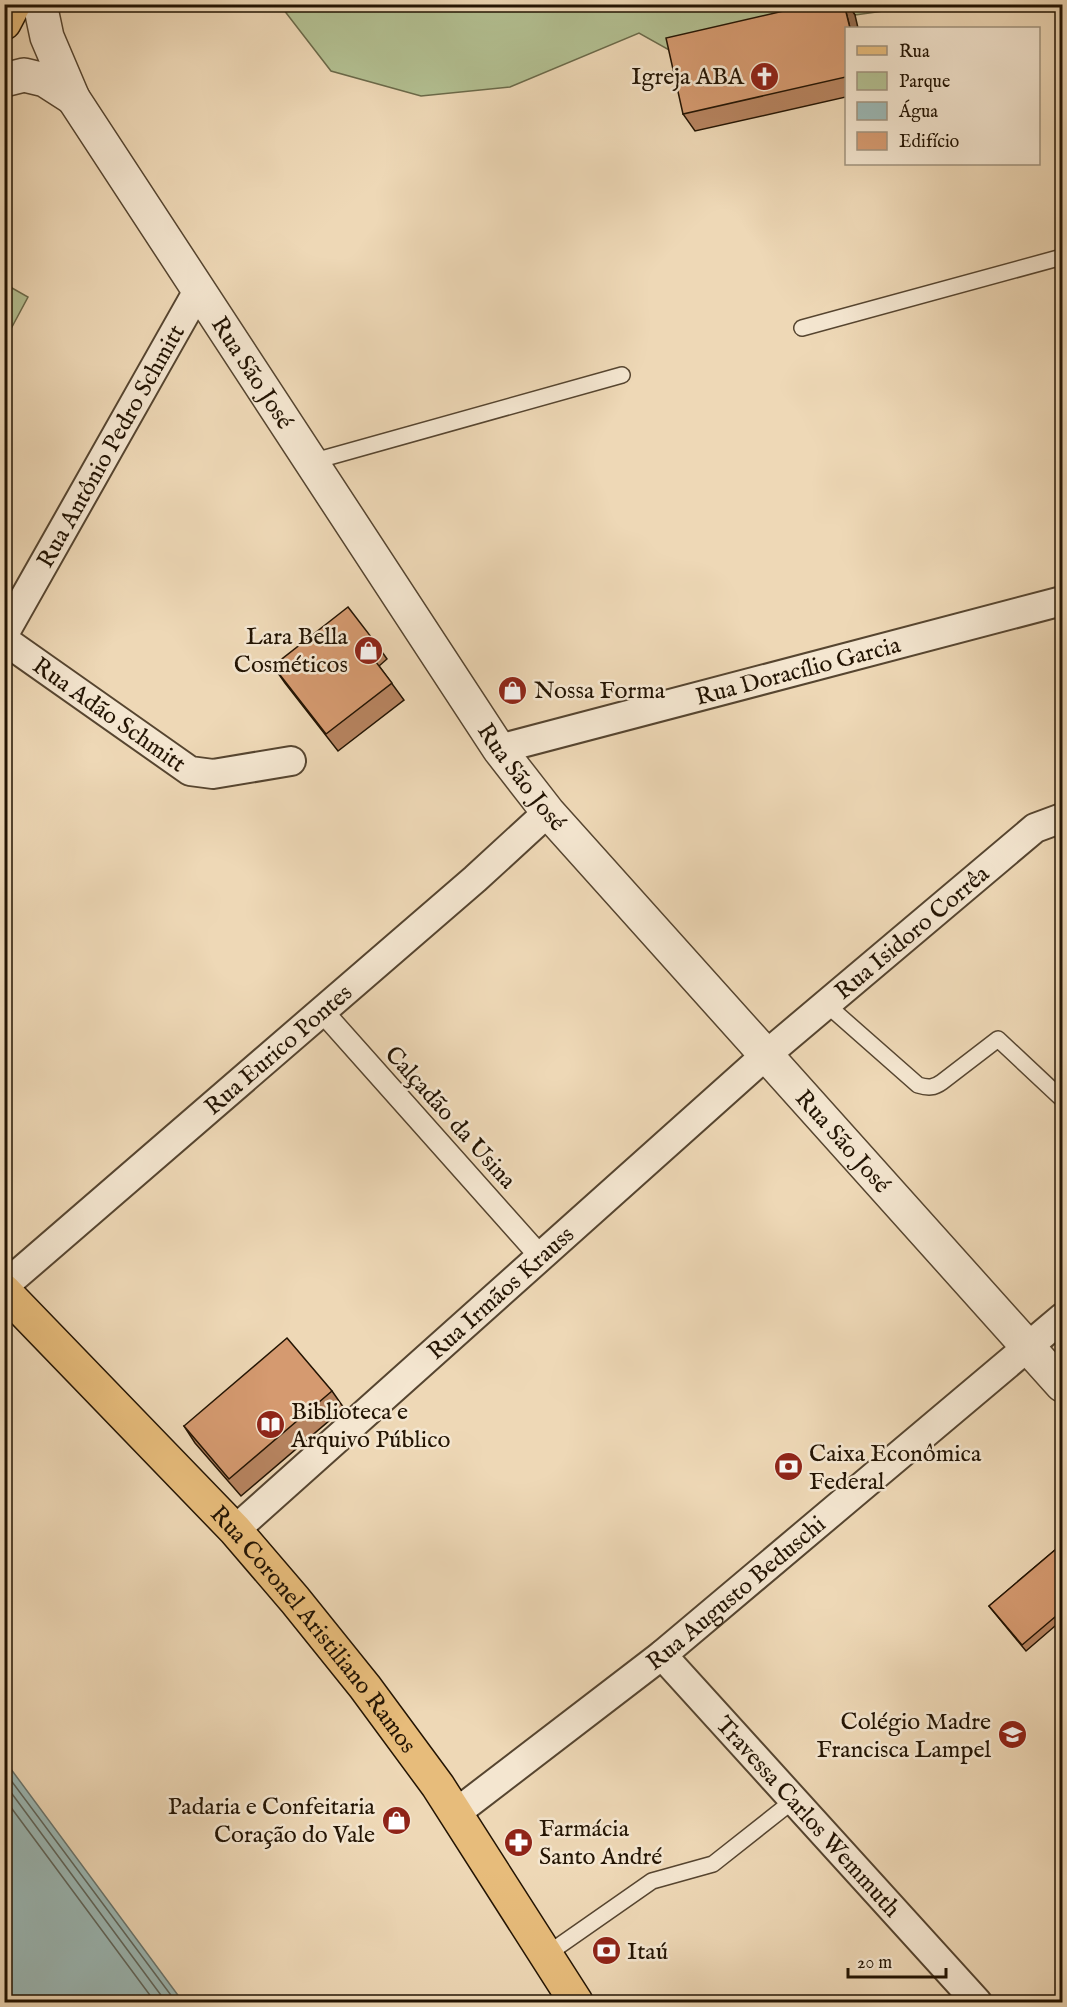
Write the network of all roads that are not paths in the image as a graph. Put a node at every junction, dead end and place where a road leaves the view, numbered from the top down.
1 (14, 4) edge
2 (40, 4) edge
3 (4, 23) edge
4 (4, 80) edge
5 (74, 98) junction
6 (1062, 257) edge
7 (199, 289) junction
8 (802, 328) dead end
9 (622, 375) dead end
10 (311, 462) junction
11 (1062, 601) edge
12 (4, 634) edge
13 (4, 640) edge
14 (499, 749) junction
15 (291, 761) dead end
16 (548, 813) junction
17 (1062, 818) edge
18 (826, 1004) junction
19 (322, 1011) junction
20 (766, 1055) junction
21 (1062, 1099) edge
22 (540, 1257) junction
23 (4, 1289) edge
24 (1062, 1318) edge
25 (1029, 1347) junction
26 (1062, 1385) edge
27 (235, 1530) junction
28 (662, 1655) junction
29 (794, 1800) junction
30 (456, 1813) junction
31 (546, 1955) junction
32 (576, 2002) edge
33 (977, 2002) edge

1 - 3 main road
2 - 5 street, Rua São José
4 - 5 street, Rua São José
5 - 7 street, Rua São José
6 - 8 lane
7 - 10 street, Rua São José
7 - 12 street, Rua Antônio Pedro Schmitt
9 - 10 lane
10 - 14 street, Rua São José
11 - 14 street, Rua Doracílio Garcia
13 - 15 street, Rua Adão Schmitt
14 - 16 street, Rua São José
16 - 19 street, Rua Eurico Pontes
16 - 20 street, Rua São José
17 - 18 street, Rua Isidoro Corrêa
18 - 20 street, Rua Isidoro Corrêa
18 - 21 lane
19 - 22 street, Calçadão da Usina
19 - 23 street, Rua Eurico Pontes
20 - 22 street, Rua Irmãos Krauss
20 - 25 street, Rua São José
22 - 27 street, Rua Irmãos Krauss
23 - 27 main road, Rua Coronel Aristiliano Ramos
24 - 25 street, Rua Augusto Beduschi
25 - 26 street, Rua São José
25 - 28 street, Rua Augusto Beduschi
27 - 30 main road, Rua Coronel Aristiliano Ramos
28 - 29 street, Travessa Carlos Wemmuth
28 - 30 street, Rua Augusto Beduschi
29 - 31 lane
29 - 33 street, Travessa Carlos Wemmuth
30 - 31 main road, Rua Coronel Aristiliano Ramos
31 - 32 main road, Rua Coronel Aristiliano Ramos

